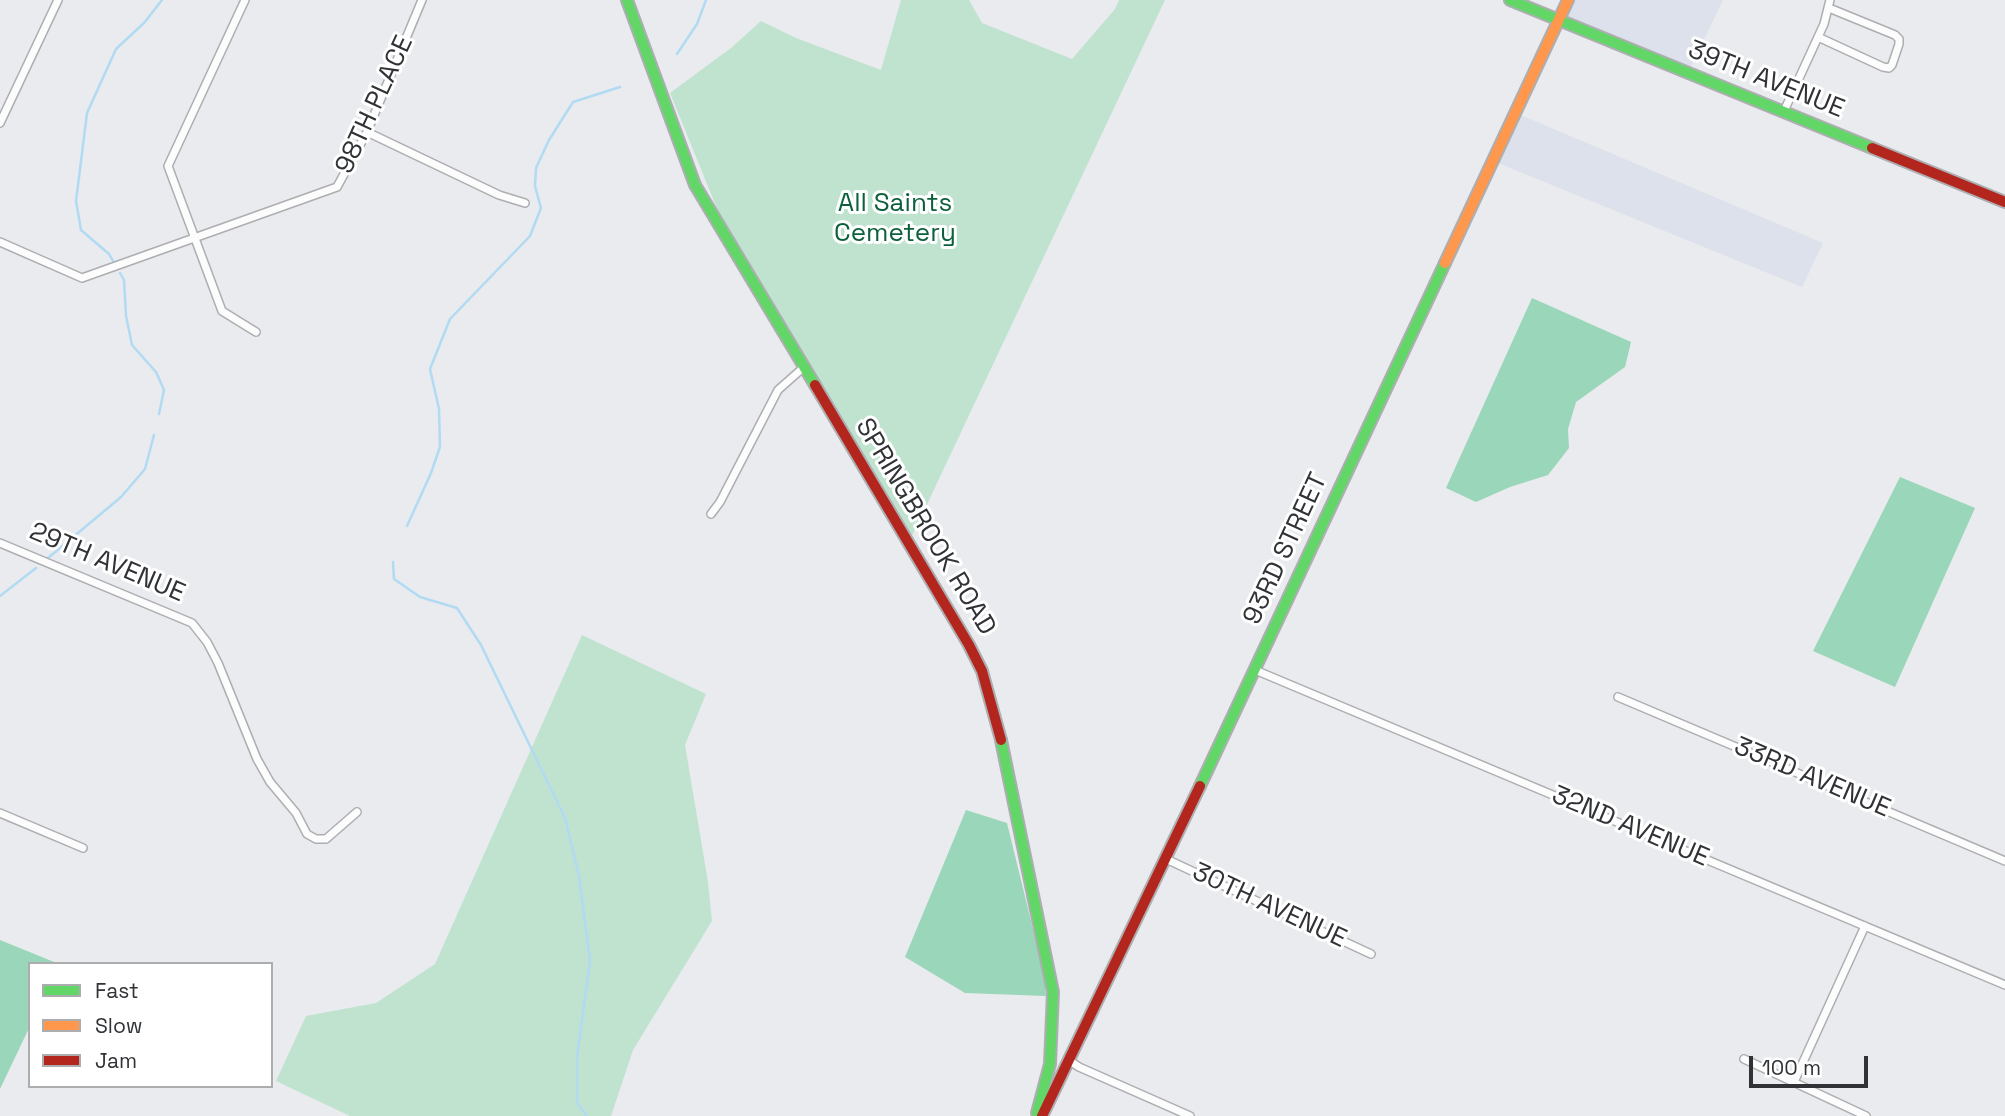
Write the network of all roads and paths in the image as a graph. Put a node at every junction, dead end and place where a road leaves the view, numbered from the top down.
1 (58, 0) edge
2 (245, 0) edge
3 (422, 0) edge
4 (626, 0) edge
5 (1510, 0) edge
6 (1567, 0) edge
7 (1829, 4) edge
8 (1559, 20) junction
9 (1818, 37) junction
10 (1784, 111) junction
11 (0, 123) edge
12 (367, 132) junction
13 (2005, 202) edge
14 (525, 203) dead end
15 (195, 239) junction
16 (0, 242) edge
17 (256, 332) dead end
18 (804, 367) junction
19 (711, 514) dead end
20 (0, 543) edge
21 (1255, 670) junction
22 (1618, 697) dead end
23 (358, 812) dead end
24 (0, 813) edge
25 (83, 848) dead end
26 (1166, 859) junction
27 (2005, 861) edge
28 (1865, 926) junction
29 (1371, 954) dead end
30 (2005, 985) edge
31 (1052, 1051) junction
32 (1744, 1059) dead end
33 (1070, 1061) junction
34 (1794, 1082) junction
35 (1037, 1116) edge
36 (1042, 1116) edge
37 (1191, 1116) edge
38 (1866, 1116) edge

1 - 11 street
2 - 15 street
3 - 12 street, 98TH PLACE
4 - 18 street, SPRINGBROOK ROAD
5 - 8 street, 39TH AVENUE
6 - 8 street, 93RD STREET
7 - 9 street
7 - 9 street
8 - 10 street, 39TH AVENUE
8 - 21 street, 93RD STREET
9 - 10 street
10 - 13 street, 39TH AVENUE
12 - 14 street
12 - 15 street, 98TH PLACE
15 - 16 street
15 - 17 street
18 - 19 street
18 - 31 street, SPRINGBROOK ROAD
20 - 23 street, 29TH AVENUE
21 - 26 street, 93RD STREET
21 - 28 street, 32ND AVENUE
22 - 27 street, 33RD AVENUE
24 - 25 street
26 - 29 street, 30TH AVENUE
26 - 33 street, 93RD STREET
28 - 30 street, 32ND AVENUE
28 - 34 street
31 - 33 street
31 - 35 street, SPRINGBROOK ROAD
32 - 34 street
33 - 36 street, 93RD STREET
33 - 37 street
34 - 38 street

